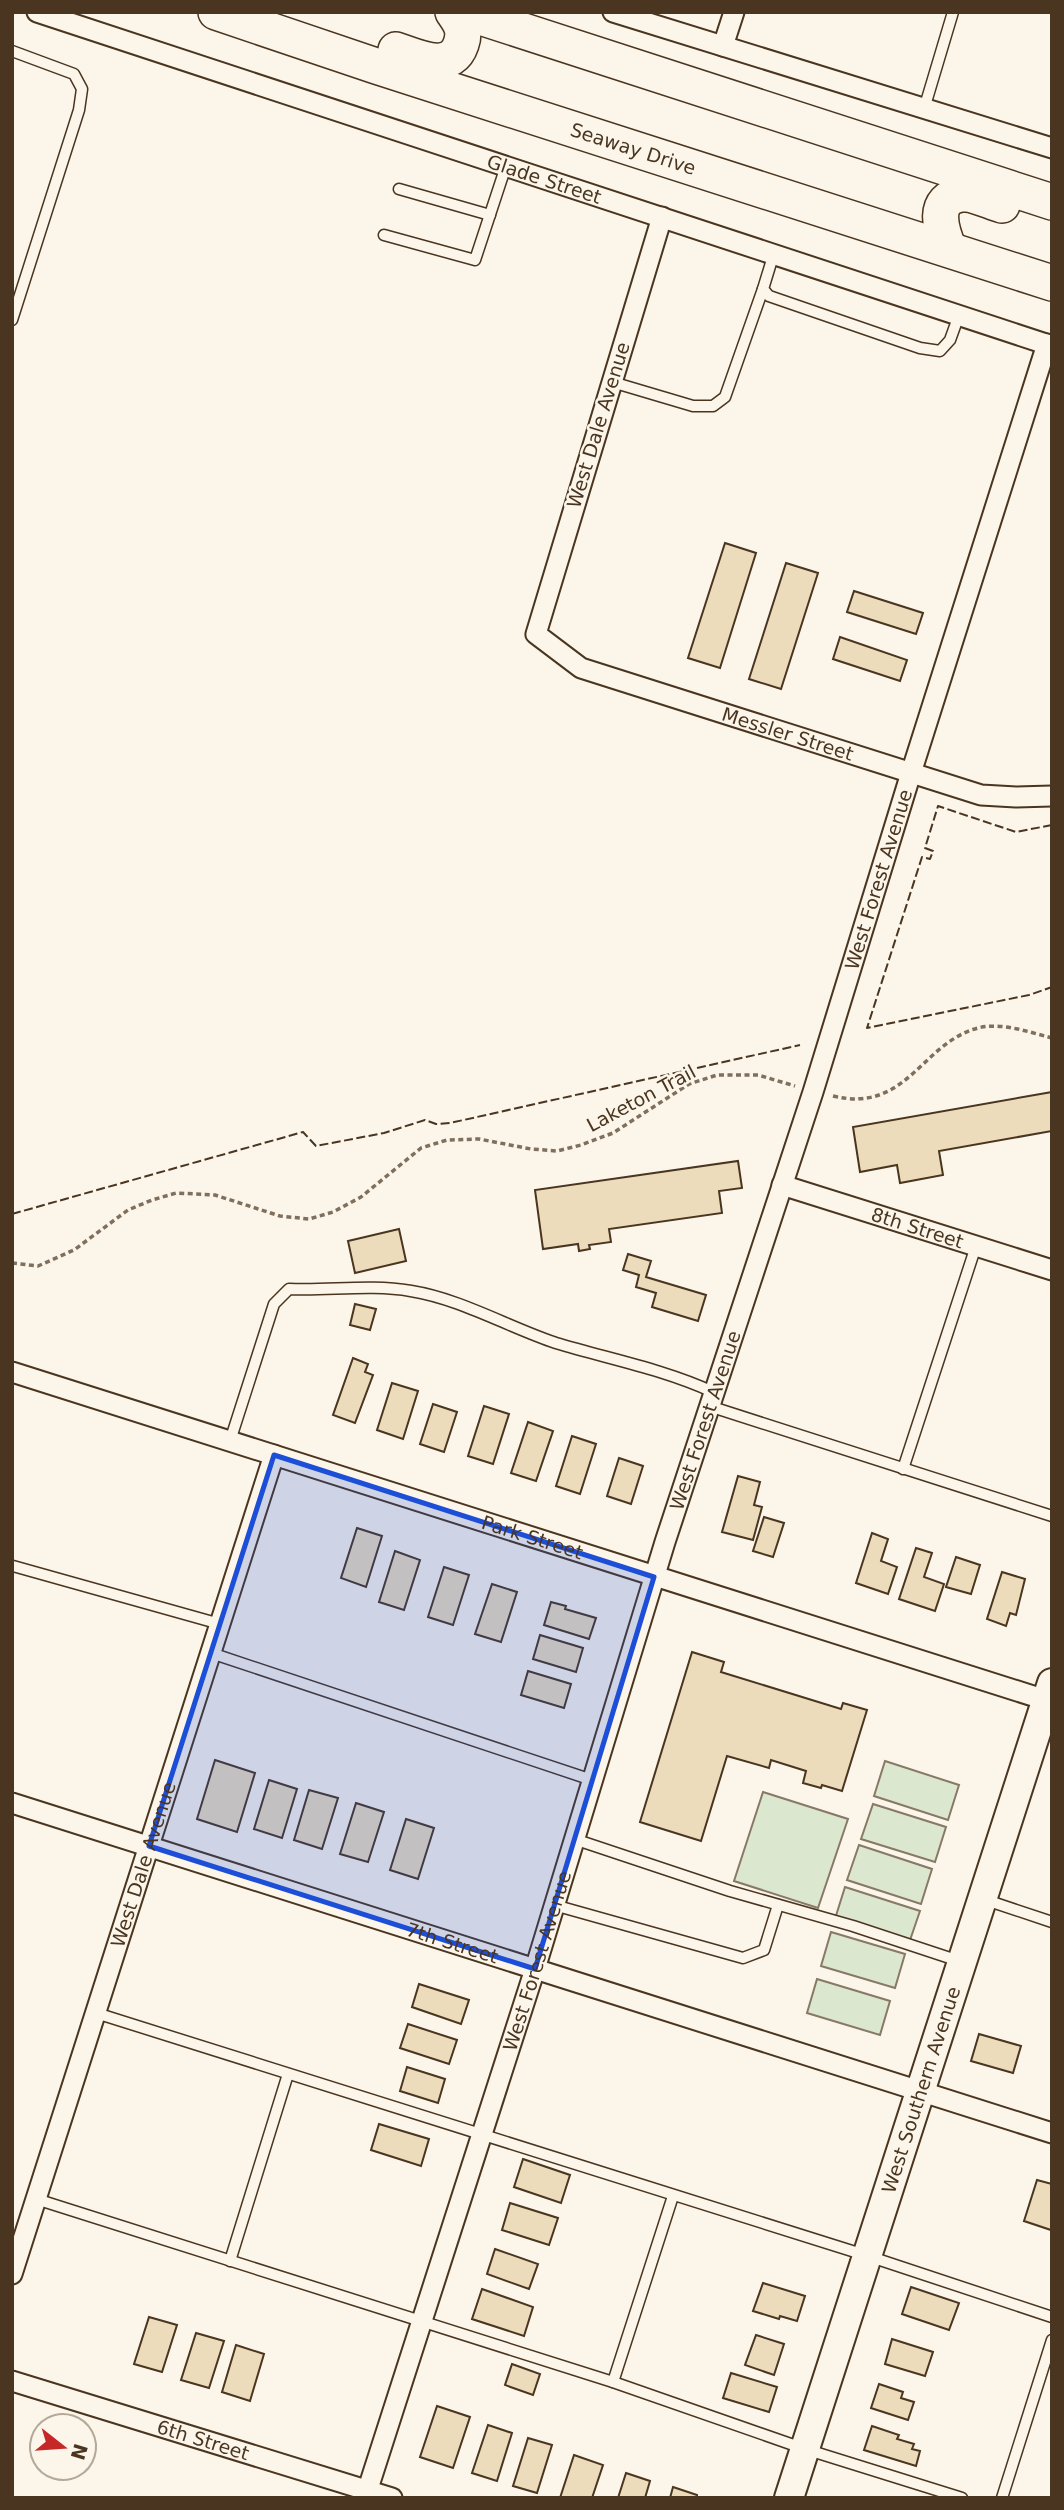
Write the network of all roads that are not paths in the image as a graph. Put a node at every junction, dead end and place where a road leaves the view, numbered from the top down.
1 (37, 12) edge
2 (216, 12) edge
3 (280, 12) edge
4 (453, 12) edge
5 (465, 12) edge
6 (613, 12) edge
7 (734, 12) edge
8 (953, 12) edge
9 (723, 46) junction
10 (12, 51) edge
11 (924, 109) junction
12 (1052, 148) edge
13 (506, 166) junction
14 (399, 189) dead end
15 (1052, 202) edge
16 (490, 215) junction
17 (662, 217) junction
18 (1052, 221) edge
19 (384, 234) dead end
20 (949, 249) junction
21 (774, 253) junction
22 (1052, 283) edge
23 (763, 289) junction
24 (959, 315) junction
25 (12, 320) edge
26 (1049, 345) edge
27 (611, 382) junction
28 (536, 634) joint
29 (911, 773) junction
30 (1052, 796) edge
31 (782, 1185) junction
32 (976, 1246) junction
33 (1052, 1270) edge
34 (12, 1372) edge
35 (711, 1399) junction
36 (230, 1441) junction
37 (274, 1455) junction
38 (903, 1469) junction
39 (1052, 1516) edge
40 (13, 1566) edge
41 (654, 1577) junction
42 (220, 1624) junction
43 (211, 1653) junction
44 (1050, 1695) edge
45 (592, 1780) junction
46 (12, 1803) edge
47 (574, 1839) junction
48 (149, 1846) junction
49 (983, 1899) junction
50 (554, 1905) junction
51 (778, 1905) junction
52 (1052, 1922) edge
53 (962, 1962) junction
54 (535, 1969) junction
55 (96, 2012) junction
56 (288, 2074) junction
57 (922, 2091) junction
58 (1052, 2133) edge
59 (482, 2135) junction
60 (673, 2196) junction
61 (36, 2199) junction
62 (868, 2256) junction
63 (230, 2261) junction
64 (12, 2274) edge
65 (1052, 2317) edge
66 (423, 2323) junction
67 (1052, 2340) edge
68 (12, 2381) edge
69 (613, 2382) junction
70 (805, 2448) junction
71 (367, 2494) edge
72 (392, 2498) edge
73 (789, 2498) edge
74 (962, 2498) edge
75 (1002, 2498) edge

1 - 13 street, Glade Street
2 - 20 highway, Seaway Drive
3 - 4 highway
5 - 15 highway
6 - 9 street
7 - 9 street
8 - 11 lane
9 - 11 street
10 - 25 lane
11 - 12 street
13 - 16 lane
13 - 17 street, Glade Street
14 - 16 lane
16 - 19 lane
17 - 21 street, Glade Street
17 - 27 street, West Dale Avenue
18 - 20 highway
20 - 22 highway, Seaway Drive
21 - 23 lane
21 - 24 street, Glade Street
23 - 24 lane
23 - 27 lane
24 - 26 street, Glade Street
26 - 29 street, West Forest Avenue
27 - 28 street, West Dale Avenue
28 - 29 street, Messler Street
29 - 30 street, Messler Street
29 - 31 street, West Forest Avenue
31 - 32 street, 8th Street
31 - 35 street, West Forest Avenue
32 - 33 street, 8th Street
32 - 38 lane
34 - 36 street, Park Street
35 - 36 lane
35 - 38 lane
35 - 41 street, West Forest Avenue
36 - 37 street, Park Street
37 - 41 street, Park Street
37 - 42 street, West Dale Avenue
38 - 39 lane
40 - 42 lane
41 - 44 street, Park Street
41 - 45 street, West Forest Avenue
42 - 43 street, West Dale Avenue
43 - 45 lane
43 - 48 street, West Dale Avenue
44 - 49 street, West Southern Avenue
45 - 47 street, West Forest Avenue
46 - 48 street, 7th Street
47 - 50 street, West Forest Avenue
47 - 51 lane
48 - 54 street, 7th Street
48 - 55 street, West Dale Avenue
49 - 52 lane
49 - 53 street, West Southern Avenue
50 - 51 lane
50 - 54 street, West Forest Avenue
51 - 53 lane
53 - 57 street, West Southern Avenue
54 - 57 street, 7th Street
54 - 59 street, West Forest Avenue
55 - 56 lane
55 - 61 street, West Dale Avenue
56 - 59 lane
56 - 63 lane
57 - 58 street, 7th Street
57 - 62 street, West Southern Avenue
59 - 60 lane
59 - 66 street, West Forest Avenue
60 - 62 lane
60 - 69 lane
61 - 63 lane
61 - 64 street, West Dale Avenue
62 - 65 lane
62 - 70 street, West Southern Avenue
63 - 66 lane
66 - 69 lane
66 - 71 street, West Forest Avenue
67 - 75 lane
68 - 71 street, 6th Street
69 - 70 lane
70 - 73 street, West Southern Avenue
70 - 74 lane
71 - 72 street, 6th Street

